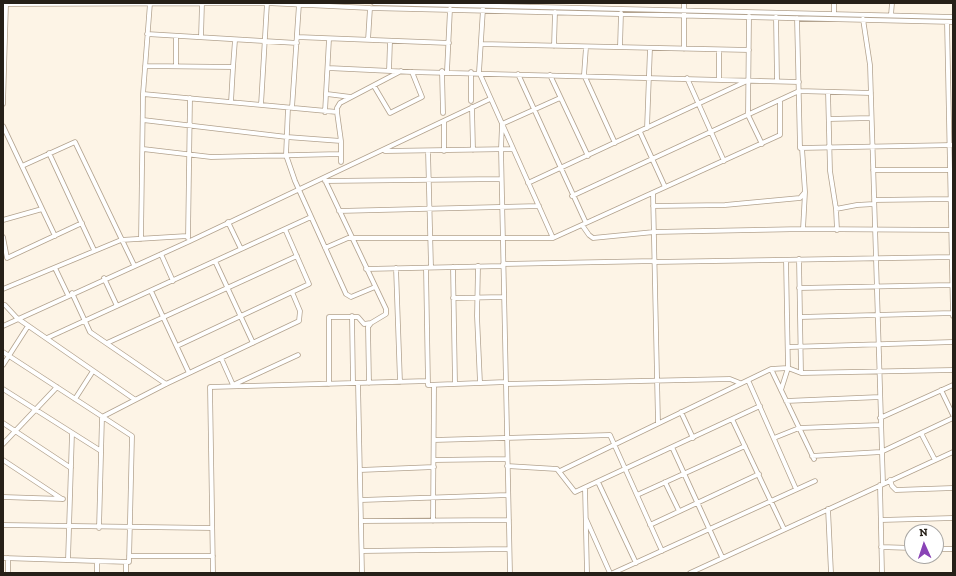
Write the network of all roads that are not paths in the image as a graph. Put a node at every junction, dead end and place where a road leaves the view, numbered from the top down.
1 (150, 3) edge
2 (202, 3) edge
3 (267, 3) edge
4 (374, 3) edge
5 (384, 3) edge
6 (650, 3) edge
7 (684, 3) edge
8 (834, 3) edge
9 (892, 3) edge
10 (5, 4) edge
11 (299, 4) junction
12 (312, 4) edge
13 (444, 4) edge
14 (515, 4) edge
15 (561, 5) edge
16 (483, 6) edge
17 (370, 8) junction
18 (450, 9) junction
19 (650, 9) junction
20 (685, 10) junction
21 (555, 12) junction
22 (621, 13) junction
23 (834, 14) junction
24 (862, 14) junction
25 (684, 15) junction
26 (891, 15) junction
27 (750, 16) junction
28 (953, 17) edge
29 (776, 18) junction
30 (797, 18) junction
31 (863, 20) junction
32 (947, 22) junction
33 (953, 22) edge
34 (147, 34) junction
35 (176, 36) junction
36 (201, 38) junction
37 (297, 38) junction
38 (329, 39) junction
39 (236, 40) junction
40 (368, 40) junction
41 (265, 41) junction
42 (390, 41) junction
43 (297, 43) junction
44 (449, 43) junction
45 (481, 44) junction
46 (554, 46) junction
47 (586, 46) junction
48 (620, 47) junction
49 (650, 48) junction
50 (684, 49) junction
51 (720, 50) junction
52 (749, 50) junction
53 (947, 56) junction
54 (953, 56) edge
55 (145, 66) junction
56 (176, 66) junction
57 (233, 67) junction
58 (328, 68) junction
59 (389, 71) junction
60 (401, 71) junction
61 (442, 71) junction
62 (448, 71) junction
63 (412, 72) junction
64 (471, 72) junction
65 (479, 72) junction
66 (518, 74) junction
67 (550, 74) junction
68 (584, 76) junction
69 (649, 77) junction
70 (686, 78) junction
71 (719, 79) junction
72 (749, 80) junction
73 (777, 81) junction
74 (799, 82) junction
75 (947, 84) junction
76 (953, 84) edge
77 (374, 86) junction
78 (799, 91) junction
79 (828, 92) junction
80 (871, 93) junction
81 (3, 94) edge
82 (143, 94) junction
83 (326, 94) junction
84 (351, 97) junction
85 (190, 98) junction
86 (560, 98) junction
87 (490, 99) junction
88 (780, 100) junction
89 (471, 101) dead end
90 (231, 102) junction
91 (3, 104) edge
92 (261, 105) junction
93 (698, 105) junction
94 (290, 108) junction
95 (472, 108) junction
96 (534, 110) junction
97 (326, 112) junction
98 (337, 112) junction
99 (443, 113) dead end
100 (948, 114) junction
101 (953, 114) edge
102 (748, 115) junction
103 (871, 118) junction
104 (829, 119) junction
105 (143, 120) junction
106 (444, 121) junction
107 (502, 124) junction
108 (3, 126) edge
109 (190, 126) junction
110 (648, 128) junction
111 (640, 132) junction
112 (711, 132) junction
113 (287, 137) junction
114 (340, 141) junction
115 (616, 143) junction
116 (762, 144) junction
117 (951, 145) edge
118 (872, 146) junction
119 (802, 148) junction
120 (830, 148) junction
121 (143, 149) junction
122 (501, 149) junction
123 (513, 149) junction
124 (473, 150) junction
125 (383, 151) junction
126 (428, 151) junction
127 (444, 151) junction
128 (50, 153) junction
129 (340, 154) junction
130 (190, 155) junction
131 (286, 155) junction
132 (588, 156) junction
133 (652, 159) junction
134 (724, 161) junction
135 (340, 162) dead end
136 (22, 166) junction
137 (560, 169) junction
138 (873, 170) junction
139 (949, 170) junction
140 (325, 179) junction
141 (501, 179) junction
142 (429, 180) junction
143 (951, 180) edge
144 (528, 183) junction
145 (665, 187) junction
146 (298, 188) junction
147 (805, 192) junction
148 (653, 193) junction
149 (572, 196) junction
150 (950, 198) junction
151 (874, 202) junction
152 (539, 206) junction
153 (653, 206) junction
154 (502, 208) junction
155 (42, 209) junction
156 (430, 209) junction
157 (836, 209) junction
158 (339, 211) junction
159 (311, 217) junction
160 (3, 220) edge
161 (228, 222) junction
162 (82, 224) junction
163 (584, 224) junction
164 (285, 229) junction
165 (803, 229) junction
166 (875, 229) junction
167 (837, 230) junction
168 (952, 230) edge
169 (654, 232) junction
170 (55, 236) junction
171 (187, 236) junction
172 (3, 237) edge
173 (351, 238) junction
174 (430, 238) junction
175 (553, 238) junction
176 (141, 239) junction
177 (121, 240) junction
178 (502, 240) junction
179 (190, 241) junction
180 (325, 248) junction
181 (240, 249) junction
182 (4, 250) edge
183 (94, 250) junction
184 (161, 254) junction
185 (297, 256) junction
186 (952, 257) edge
187 (876, 258) junction
188 (798, 259) junction
189 (786, 260) junction
190 (215, 261) junction
191 (654, 261) junction
192 (134, 265) junction
193 (503, 265) junction
194 (478, 266) junction
195 (452, 267) junction
196 (55, 268) junction
197 (396, 268) junction
198 (429, 268) junction
199 (366, 269) junction
200 (104, 278) junction
201 (173, 281) junction
202 (952, 285) edge
203 (375, 287) junction
204 (876, 287) junction
205 (227, 288) junction
206 (799, 288) junction
207 (3, 289) edge
208 (151, 291) junction
209 (292, 292) junction
210 (70, 294) junction
211 (504, 297) junction
212 (453, 298) junction
213 (478, 298) junction
214 (3, 305) edge
215 (117, 306) junction
216 (877, 315) junction
217 (953, 315) edge
218 (240, 316) junction
219 (352, 316) junction
220 (800, 317) junction
221 (17, 318) junction
222 (162, 318) junction
223 (85, 321) junction
224 (371, 323) junction
225 (3, 326) edge
226 (28, 326) junction
227 (47, 338) junction
228 (953, 342) edge
229 (107, 343) junction
230 (252, 343) junction
231 (878, 345) junction
232 (177, 346) junction
233 (800, 346) junction
234 (788, 347) junction
235 (3, 352) edge
236 (298, 355) dead end
237 (9, 356) junction
238 (221, 358) junction
239 (3, 365) edge
240 (788, 368) junction
241 (771, 369) junction
242 (953, 370) edge
243 (93, 371) junction
244 (879, 371) junction
245 (189, 373) junction
246 (801, 373) junction
247 (657, 380) junction
248 (748, 380) junction
249 (428, 381) junction
250 (400, 382) junction
251 (356, 383) junction
252 (369, 383) junction
253 (480, 383) junction
254 (506, 383) junction
255 (166, 384) junction
256 (329, 384) junction
257 (455, 384) junction
258 (740, 384) junction
259 (434, 385) junction
260 (953, 385) edge
261 (57, 387) junction
262 (3, 389) edge
263 (781, 390) junction
264 (941, 390) junction
265 (880, 397) junction
266 (75, 399) junction
267 (134, 399) junction
268 (786, 401) junction
269 (760, 406) junction
270 (35, 409) junction
271 (681, 412) junction
272 (102, 416) junction
273 (953, 416) edge
274 (880, 418) junction
275 (732, 419) junction
276 (3, 423) edge
277 (658, 423) junction
278 (881, 425) junction
279 (799, 428) junction
280 (15, 431) junction
281 (72, 433) junction
282 (921, 433) junction
283 (507, 438) junction
284 (693, 438) junction
285 (774, 438) junction
286 (434, 440) junction
287 (3, 444) edge
288 (614, 444) junction
289 (745, 446) junction
290 (672, 447) junction
291 (101, 451) junction
292 (882, 452) junction
293 (953, 452) edge
294 (507, 459) junction
295 (3, 460) edge
296 (434, 460) junction
297 (935, 460) junction
298 (507, 466) junction
299 (71, 468) junction
300 (434, 468) junction
301 (625, 469) junction
302 (360, 470) junction
303 (560, 471) junction
304 (684, 474) junction
305 (758, 474) junction
306 (890, 480) junction
307 (814, 481) dead end
308 (598, 482) junction
309 (665, 482) junction
310 (881, 484) junction
311 (585, 488) junction
312 (953, 488) edge
313 (796, 489) junction
314 (508, 495) junction
315 (637, 495) junction
316 (3, 497) edge
317 (433, 498) junction
318 (62, 499) junction
319 (70, 499) junction
320 (361, 500) junction
321 (771, 501) junction
322 (697, 503) junction
323 (828, 509) junction
324 (679, 511) junction
325 (585, 517) junction
326 (953, 518) edge
327 (508, 520) junction
328 (881, 520) junction
329 (361, 521) junction
330 (433, 521) junction
331 (650, 525) junction
332 (3, 526) edge
333 (69, 527) junction
334 (99, 528) junction
335 (130, 528) junction
336 (212, 528) junction
337 (710, 529) junction
338 (784, 529) junction
339 (881, 547) junction
340 (904, 548) edge
341 (509, 549) junction
342 (362, 551) junction
343 (662, 551) junction
344 (129, 556) junction
345 (213, 556) junction
346 (722, 557) junction
347 (3, 558) edge
348 (8, 558) junction
349 (68, 560) junction
350 (97, 561) junction
351 (126, 562) junction
352 (636, 563) junction
353 (8, 573) edge
354 (97, 573) edge
355 (126, 573) edge
356 (213, 573) edge
357 (362, 573) edge
358 (510, 573) edge
359 (587, 573) edge
360 (612, 573) edge
361 (690, 573) edge
362 (831, 573) edge
363 (882, 573) edge

1 - 2 street
1 - 10 street
1 - 34 street
2 - 3 street
2 - 36 street
3 - 11 street
3 - 41 street
4 - 5 street
5 - 13 street
6 - 19 street
7 - 20 street
8 - 23 street
9 - 26 street
10 - 81 street
11 - 12 street
11 - 37 street
12 - 17 street
13 - 16 street
14 - 15 street
14 - 16 street
15 - 19 street
16 - 18 street
16 - 21 street
16 - 45 street
17 - 18 street
17 - 40 street
18 - 44 street
19 - 20 street
20 - 23 street
20 - 25 street
21 - 22 street
21 - 46 street
22 - 25 street
22 - 48 street
23 - 24 street
24 - 26 street
24 - 31 street
25 - 27 street
25 - 50 street
26 - 28 street
27 - 29 street
27 - 52 street
29 - 30 street
29 - 73 street
30 - 31 street
30 - 74 street
31 - 32 street
31 - 80 street
32 - 33 street
32 - 53 street
34 - 35 street
34 - 55 street
35 - 36 street
35 - 56 street
36 - 39 street
37 - 38 street
37 - 43 street
38 - 40 street
38 - 58 street
39 - 41 street
39 - 57 street
40 - 42 street
41 - 43 street
41 - 92 street
42 - 44 street
42 - 59 street
43 - 94 street
44 - 62 street
45 - 46 street
45 - 65 street
46 - 47 street
47 - 48 street
47 - 68 street
48 - 49 street
49 - 50 street
49 - 69 street
50 - 51 street
51 - 52 street
51 - 71 street
52 - 72 street
53 - 54 street
53 - 75 street
55 - 56 street
55 - 82 street
56 - 57 street
57 - 90 street
58 - 59 street
58 - 83 street
59 - 60 street
60 - 63 street
60 - 77 street
61 - 62 street
61 - 63 street
61 - 99 street
62 - 64 street
63 - 77 street
64 - 65 street
64 - 89 street
65 - 66 street
65 - 87 street
66 - 67 street
66 - 96 street
67 - 68 street
67 - 86 street
68 - 69 street
68 - 115 street
69 - 70 street
69 - 110 street
70 - 71 street
70 - 93 street
71 - 72 street
72 - 73 street
72 - 93 street
72 - 102 street
73 - 74 street
74 - 78 street
75 - 76 street
75 - 100 street
77 - 84 street
78 - 79 street
78 - 88 street
78 - 119 street
79 - 80 street
79 - 104 street
80 - 103 street
81 - 91 street
82 - 85 street
82 - 105 street
83 - 84 street
83 - 97 street
84 - 98 street
85 - 90 street
85 - 109 street
86 - 96 street
86 - 132 street
87 - 95 street
87 - 107 street
88 - 102 street
88 - 116 street
90 - 92 street
92 - 94 street
93 - 110 street
93 - 112 street
94 - 97 street
94 - 113 street
95 - 106 street
95 - 124 street
96 - 107 street
96 - 137 street
97 - 98 street
98 - 114 street
100 - 101 street
100 - 117 street
102 - 112 street
102 - 116 street
103 - 104 street
103 - 118 street
104 - 120 street
105 - 109 street
105 - 121 street
106 - 125 street
106 - 127 street
107 - 122 street
107 - 123 street
108 - 136 street
109 - 113 street
109 - 130 street
110 - 111 street
111 - 115 street
111 - 133 street
112 - 133 street
112 - 134 street
113 - 114 street
113 - 131 street
114 - 129 street
115 - 132 street
116 - 134 street
117 - 118 street
117 - 139 street
118 - 120 street
118 - 138 street
119 - 120 street
119 - 147 street
120 - 157 street
121 - 130 street
121 - 176 street
122 - 123 street
122 - 124 street
122 - 141 street
123 - 144 street
124 - 127 street
125 - 126 street
125 - 140 street
126 - 127 street
126 - 142 street
128 - 136 street
128 - 162 street
128 - 177 street
129 - 131 street
129 - 135 street
130 - 131 street
130 - 171 street
131 - 146 street
132 - 137 street
133 - 145 street
133 - 149 street
134 - 145 street
136 - 155 street
137 - 144 street
137 - 149 street
138 - 139 street
138 - 151 street
139 - 143 street
140 - 142 street
140 - 146 street
140 - 158 street
141 - 142 street
141 - 154 street
142 - 156 street
143 - 150 street
144 - 152 street
145 - 148 street
146 - 159 street
146 - 161 street
147 - 153 street
147 - 165 street
148 - 153 street
148 - 163 street
149 - 163 street
150 - 151 street
150 - 168 street
151 - 157 street
151 - 166 street
152 - 154 street
152 - 175 street
153 - 169 street
154 - 156 street
154 - 178 street
155 - 160 street
155 - 170 street
156 - 158 street
156 - 174 street
157 - 167 street
158 - 173 street
159 - 164 street
159 - 180 street
161 - 179 street
161 - 181 street
162 - 170 street
162 - 183 street
163 - 169 street
163 - 175 street
164 - 181 street
164 - 185 street
165 - 167 street
165 - 169 street
166 - 167 street
166 - 168 street
166 - 187 street
168 - 186 street
169 - 191 street
170 - 182 street
171 - 176 street
171 - 179 street
172 - 182 street
173 - 174 street
173 - 180 street
173 - 199 street
174 - 178 street
174 - 198 street
175 - 178 street
176 - 177 street
177 - 183 street
177 - 192 street
178 - 193 street
179 - 184 street
180 - 203 street
181 - 190 street
183 - 196 street
184 - 192 street
184 - 201 street
185 - 205 street
185 - 209 street
186 - 187 street
186 - 202 street
187 - 188 street
187 - 204 street
188 - 189 street
188 - 206 street
189 - 191 street
189 - 234 street
190 - 201 street
190 - 205 street
191 - 193 street
191 - 247 street
192 - 200 street
193 - 194 street
193 - 211 street
194 - 195 street
194 - 213 street
195 - 198 street
195 - 212 street
196 - 207 street
196 - 210 street
197 - 198 street
197 - 199 street
197 - 250 street
198 - 249 street
199 - 203 street
200 - 210 street
200 - 215 street
201 - 208 street
202 - 204 street
202 - 217 street
203 - 224 street
204 - 206 street
204 - 216 street
205 - 218 street
205 - 222 street
206 - 220 street
208 - 215 street
208 - 222 street
209 - 218 street
209 - 230 street
210 - 221 street
210 - 223 street
211 - 213 street
211 - 254 street
212 - 213 street
212 - 257 street
213 - 253 street
214 - 221 street
215 - 223 street
216 - 217 street
216 - 220 street
216 - 231 street
218 - 230 street
218 - 232 street
219 - 224 street
219 - 251 street
219 - 256 street
220 - 233 street
221 - 225 street
221 - 226 street
222 - 229 street
222 - 232 street
223 - 227 street
223 - 229 street
224 - 252 street
226 - 227 street
226 - 237 street
227 - 243 street
228 - 231 street
229 - 255 street
230 - 238 street
231 - 233 street
231 - 244 street
232 - 245 street
233 - 234 street
233 - 246 street
234 - 240 street
235 - 237 street
236 - 238 street
237 - 239 street
237 - 261 street
238 - 245 street
240 - 241 street
240 - 246 street
240 - 263 street
241 - 248 street
241 - 263 street
242 - 244 street
243 - 266 street
243 - 267 street
244 - 246 street
244 - 265 street
245 - 255 street
247 - 254 street
247 - 258 street
247 - 277 street
248 - 258 street
248 - 269 street
249 - 250 street
249 - 259 street
250 - 252 street
251 - 252 street
251 - 256 street
251 - 302 street
253 - 254 street
253 - 257 street
254 - 283 street
255 - 267 street
256 - 336 street
257 - 259 street
258 - 271 street
259 - 286 street
260 - 264 street
261 - 266 street
261 - 270 street
262 - 270 street
263 - 268 street
264 - 273 street
264 - 274 street
265 - 268 street
265 - 274 street
266 - 272 street
267 - 272 street
268 - 279 street
269 - 275 street
269 - 285 street
270 - 280 street
270 - 281 street
271 - 277 street
271 - 284 street
272 - 291 street
272 - 335 street
273 - 282 street
274 - 278 street
275 - 284 street
275 - 289 street
276 - 280 street
277 - 288 street
278 - 279 street
278 - 292 street
279 - 285 street
279 - 292 street
280 - 287 street
280 - 299 street
281 - 291 street
281 - 299 street
282 - 292 street
282 - 297 street
283 - 286 street
283 - 288 street
283 - 294 street
284 - 290 street
285 - 313 street
286 - 296 street
288 - 301 street
288 - 303 street
289 - 304 street
289 - 305 street
290 - 301 street
290 - 304 street
291 - 334 street
292 - 310 street
293 - 297 street
294 - 296 street
294 - 298 street
295 - 318 street
296 - 300 street
297 - 306 street
298 - 303 street
298 - 314 street
299 - 319 street
300 - 302 street
300 - 317 street
301 - 308 street
301 - 315 street
302 - 320 street
303 - 311 street
304 - 309 street
304 - 322 street
305 - 321 street
305 - 322 street
306 - 310 street
306 - 312 street
307 - 313 street
308 - 311 street
308 - 352 street
309 - 315 street
309 - 324 street
310 - 323 street
310 - 328 street
311 - 325 street
313 - 321 street
314 - 317 street
314 - 327 street
315 - 331 street
316 - 318 street
317 - 320 street
317 - 330 street
318 - 319 street
319 - 333 street
320 - 329 street
321 - 337 street
321 - 338 street
322 - 324 street
322 - 337 street
323 - 338 street
323 - 362 street
324 - 331 street
325 - 359 street
325 - 360 street
326 - 328 street
327 - 330 street
327 - 341 street
328 - 339 street
329 - 330 street
329 - 342 street
331 - 343 street
332 - 333 street
333 - 334 street
333 - 349 street
334 - 335 street
335 - 336 street
335 - 344 street
336 - 345 street
337 - 343 street
337 - 346 street
338 - 346 street
339 - 340 street
339 - 363 street
341 - 342 street
341 - 358 street
342 - 357 street
343 - 352 street
344 - 345 street
344 - 351 street
345 - 356 street
346 - 361 street
347 - 348 street
348 - 349 street
348 - 353 street
349 - 350 street
350 - 351 street
350 - 354 street
351 - 355 street
352 - 360 street

